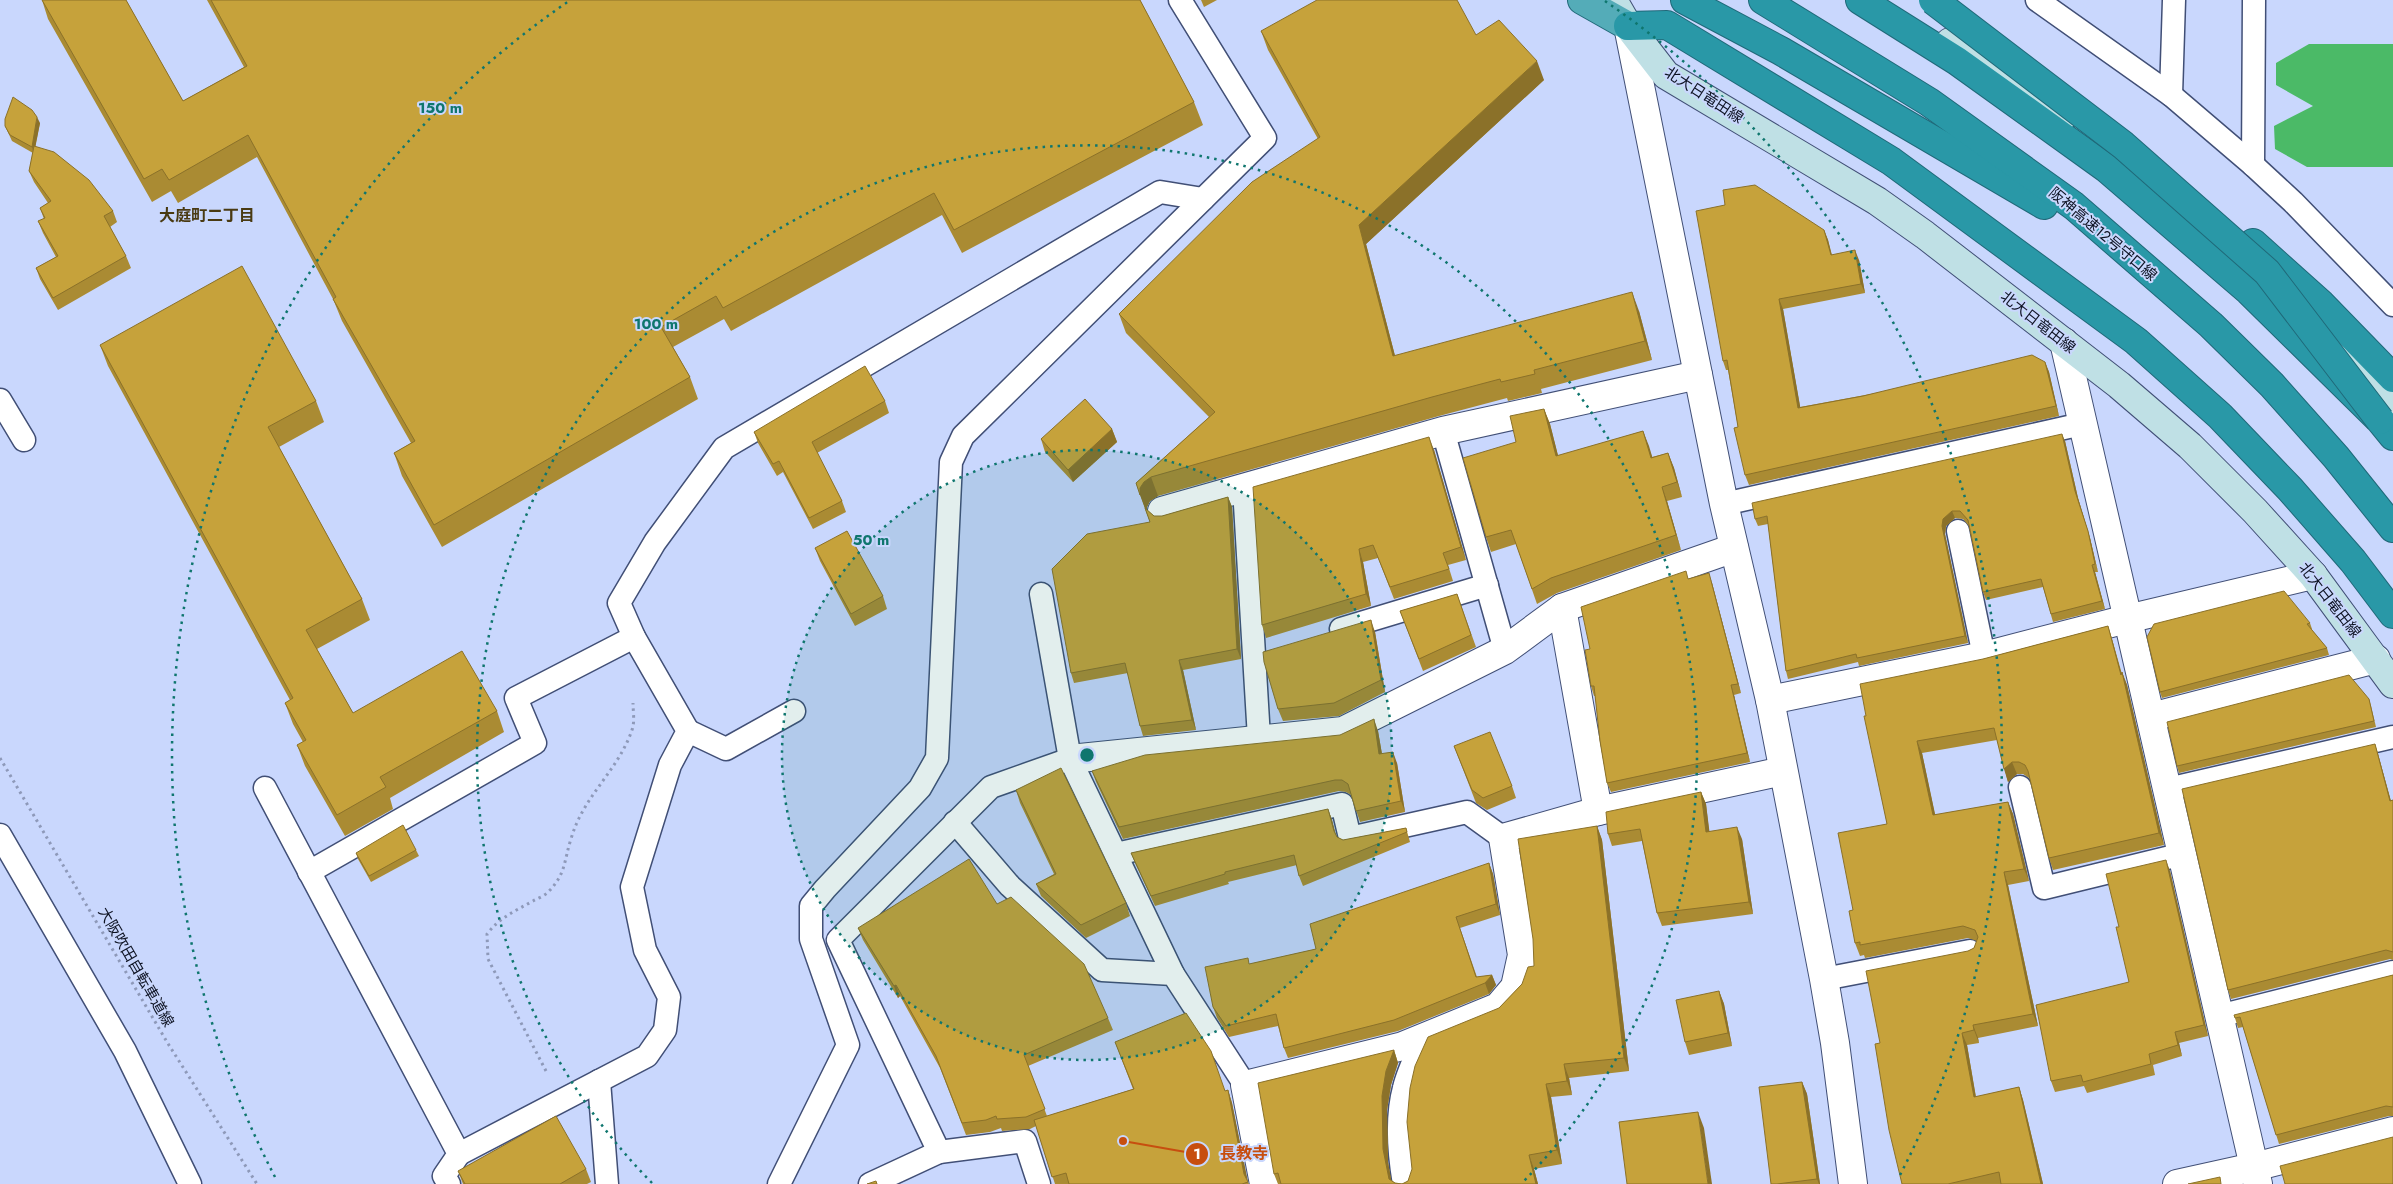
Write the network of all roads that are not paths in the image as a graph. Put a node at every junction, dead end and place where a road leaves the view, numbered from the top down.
1 (1180, 0) edge
2 (1582, 0) edge
3 (1613, 0) edge
4 (1621, 0) edge
5 (1685, 0) edge
6 (1763, 0) edge
7 (1860, 0) edge
8 (1883, 0) edge
9 (1932, 0) edge
10 (2037, 0) edge
11 (2174, 0) edge
12 (2254, 0) edge
13 (1628, 26) junction
14 (2172, 95) junction
15 (2253, 165) junction
16 (1203, 199) junction
17 (2130, 255) junction
18 (2393, 305) edge
19 (2064, 342) junction
20 (1698, 375) junction
21 (2393, 378) edge
22 (0, 400) edge
23 (2389, 421) edge
24 (2082, 424) junction
25 (1443, 431) junction
26 (24, 440) dead end
27 (1244, 488) junction
28 (1724, 504) junction
29 (1162, 511) dead end
30 (2393, 528) edge
31 (1958, 531) dead end
32 (1734, 548) junction
33 (2312, 575) junction
34 (1487, 585) junction
35 (1041, 594) dead end
36 (1562, 608) junction
37 (2393, 614) edge
38 (2127, 619) junction
39 (1319, 635) edge
40 (634, 637) junction
41 (1505, 650) junction
42 (1984, 656) junction
43 (2376, 659) junction
44 (2393, 684) edge
45 (1770, 700) junction
46 (794, 710) dead end
47 (2151, 717) junction
48 (688, 731) junction
49 (2393, 737) edge
50 (1259, 738) junction
51 (1070, 759) junction
52 (1783, 771) junction
53 (2020, 787) dead end
54 (265, 788) dead end
55 (2168, 789) junction
56 (1598, 811) junction
57 (956, 822) junction
58 (0, 835) edge
59 (1503, 838) junction
60 (1116, 854) junction
61 (2183, 854) junction
62 (309, 872) junction
63 (1970, 951) edge
64 (2393, 972) edge
65 (1173, 974) junction
66 (1824, 979) junction
67 (2219, 1016) junction
68 (1424, 1038) junction
69 (599, 1081) junction
70 (1245, 1085) junction
71 (2393, 1131) edge
72 (939, 1152) junction
73 (459, 1154) junction
74 (2256, 1176) edge
75 (190, 1184) edge
76 (449, 1184) edge
77 (607, 1184) edge
78 (779, 1184) edge
79 (870, 1184) edge
80 (1039, 1184) edge
81 (1264, 1184) edge
82 (1404, 1184) edge
83 (1853, 1184) edge
84 (2177, 1184) edge

1 - 16 lane
2 - 13 highway
3 - 13 main road, 北大日竜田線
4 - 13 main road, 北大日竜田線
5 - 17 highway
6 - 17 highway, 阪神高速12号守口線
7 - 23 highway, bridge
8 - 23 main road
9 - 21 highway, bridge
9 - 23 highway, bridge
10 - 14 lane
11 - 14 lane
12 - 15 lane
13 - 19 main road, 北大日竜田線
13 - 20 street
13 - 37 highway
14 - 15 lane
15 - 18 lane
16 - 40 lane
16 - 78 lane
17 - 30 highway, 阪神高速12号守口線
19 - 24 street
19 - 33 main road, 北大日竜田線
20 - 25 street
20 - 28 street
22 - 26 lane
24 - 28 lane
24 - 38 street
25 - 27 street
25 - 34 lane
27 - 29 street
27 - 50 lane
28 - 32 street
31 - 42 lane
32 - 36 street
32 - 45 street
33 - 38 street
33 - 43 main road, 北大日竜田線
34 - 39 lane
34 - 41 lane
35 - 51 lane
36 - 41 street
36 - 56 street
38 - 42 street
38 - 47 street
40 - 48 lane
40 - 62 lane
41 - 50 street
42 - 45 street
43 - 44 main road, 北大日竜田線
43 - 47 street
45 - 52 street
46 - 48 lane
47 - 55 street
48 - 69 lane
49 - 55 lane
50 - 51 street
51 - 57 lane
51 - 60 lane
52 - 56 street
52 - 66 street
53 - 61 lane
54 - 62 lane
55 - 61 street
56 - 59 street
57 - 65 lane
57 - 72 lane
58 - 75 lane
59 - 60 lane
59 - 68 street
60 - 65 lane
61 - 67 street
62 - 73 lane
63 - 66 lane
64 - 67 lane
65 - 70 lane
66 - 83 street
67 - 74 street
68 - 70 street
68 - 82 lane
69 - 73 lane
69 - 77 lane
70 - 81 street
71 - 74 street
72 - 79 lane
72 - 80 lane
73 - 76 lane
74 - 84 street

